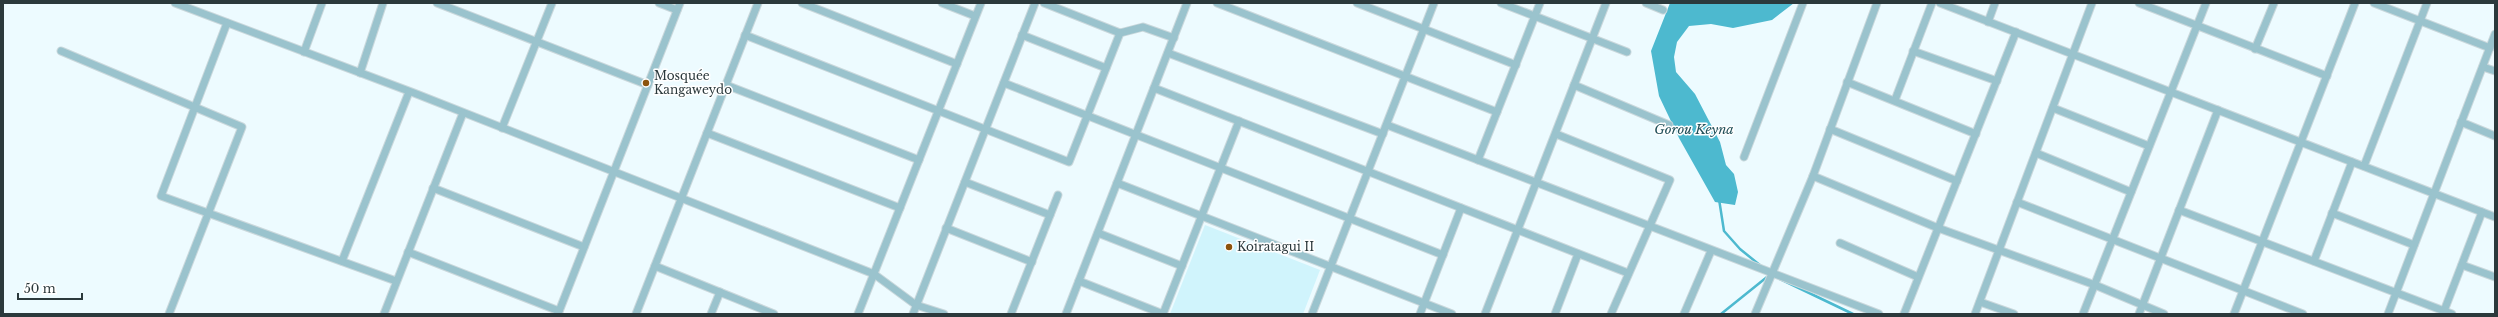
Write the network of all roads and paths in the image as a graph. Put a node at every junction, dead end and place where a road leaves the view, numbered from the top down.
1 (175, 3) edge
2 (322, 3) edge
3 (383, 3) edge
4 (437, 3) edge
5 (552, 3) edge
6 (659, 3) edge
7 (758, 3) edge
8 (802, 3) edge
9 (942, 3) edge
10 (980, 3) edge
11 (1035, 3) edge
12 (1044, 3) edge
13 (1187, 3) edge
14 (1217, 3) edge
15 (1356, 3) edge
16 (1434, 3) edge
17 (1501, 3) edge
18 (1540, 3) edge
19 (1606, 3) edge
20 (1646, 3) edge
21 (1803, 3) edge
22 (1877, 3) edge
23 (1932, 3) edge
24 (1940, 3) edge
25 (1996, 3) edge
26 (2092, 3) edge
27 (2139, 3) edge
28 (2206, 3) edge
29 (2274, 3) edge
30 (2355, 3) edge
31 (2374, 3) edge
32 (2427, 3) edge
33 (679, 7) edge
34 (1662, 10) dead end
35 (975, 16) junction
36 (1535, 16) junction
37 (2420, 21) junction
38 (1988, 22) junction
39 (227, 23) junction
40 (2197, 26) junction
41 (1424, 29) junction
42 (2016, 32) junction
43 (1120, 33) junction
44 (2495, 34) edge
45 (745, 35) junction
46 (1022, 35) junction
47 (1174, 38) junction
48 (1592, 39) junction
49 (536, 42) junction
50 (2490, 48) junction
51 (2255, 49) junction
52 (1913, 51) junction
53 (61, 52) dead end
54 (304, 52) junction
55 (1626, 52) dead end
56 (1168, 53) junction
57 (2073, 54) junction
58 (957, 64) junction
59 (1516, 65) junction
60 (2482, 66) junction
61 (1106, 68) junction
62 (2495, 71) edge
63 (360, 73) junction
64 (2327, 76) junction
65 (1405, 77) junction
66 (1997, 81) junction
67 (1847, 82) junction
68 (1004, 83) junction
69 (648, 85) junction
70 (726, 85) junction
71 (1574, 85) junction
72 (1154, 88) junction
73 (409, 92) junction
74 (2171, 92) junction
75 (1894, 100) junction
76 (195, 107) junction
77 (2053, 108) junction
78 (2218, 110) junction
79 (938, 111) junction
80 (1497, 112) junction
81 (463, 113) junction
82 (1088, 116) junction
83 (1239, 121) junction
84 (2461, 122) junction
85 (1387, 125) junction
86 (1669, 125) dead end
87 (502, 128) junction
88 (985, 129) junction
89 (1830, 129) junction
90 (707, 133) junction
91 (1383, 134) junction
92 (1556, 134) junction
93 (1976, 134) junction
94 (1136, 135) junction
95 (2495, 136) edge
96 (2301, 142) junction
97 (2149, 146) junction
98 (2036, 153) junction
99 (1744, 157) dead end
100 (919, 160) junction
101 (1478, 160) junction
102 (2352, 162) junction
103 (2364, 166) junction
104 (1220, 168) junction
105 (614, 172) junction
106 (1368, 172) junction
107 (1813, 176) junction
108 (1957, 181) junction
109 (965, 182) junction
110 (1536, 182) junction
111 (1117, 183) junction
112 (433, 188) junction
113 (2131, 192) junction
114 (2434, 193) junction
115 (1058, 195) dead end
116 (682, 198) junction
117 (2017, 202) junction
118 (900, 208) junction
119 (1461, 208) junction
120 (2179, 210) junction
121 (209, 212) junction
122 (2482, 212) junction
123 (2332, 213) junction
124 (1050, 215) junction
125 (1202, 216) junction
126 (2495, 217) edge
127 (1350, 218) junction
128 (1649, 226) junction
129 (946, 228) junction
130 (1938, 228) junction
131 (1518, 230) junction
132 (1098, 233) junction
133 (2113, 239) junction
134 (2263, 241) junction
135 (1840, 243) dead end
136 (2414, 245) junction
137 (584, 247) junction
138 (1999, 250) junction
139 (1711, 251) junction
140 (408, 252) junction
141 (1578, 254) junction
142 (1443, 255) junction
143 (2160, 258) junction
144 (342, 261) junction
145 (2314, 261) junction
146 (1032, 262) junction
147 (2462, 265) junction
148 (655, 266) junction
149 (1182, 266) junction
150 (1331, 267) junction
151 (1628, 273) junction
152 (874, 274) junction
153 (1772, 274) junction
154 (1918, 277) junction
155 (2495, 277) edge
156 (396, 281) junction
157 (1079, 281) junction
158 (2095, 285) junction
159 (2244, 291) junction
160 (720, 292) junction
161 (2396, 292) junction
162 (1980, 302) junction
163 (1424, 303) junction
164 (916, 305) junction
165 (2142, 305) junction
166 (2444, 311) junction
167 (2292, 312) edge
168 (386, 313) edge
169 (558, 313) edge
170 (169, 314) edge
171 (636, 314) edge
172 (711, 314) edge
173 (774, 314) edge
174 (858, 314) edge
175 (913, 314) edge
176 (944, 314) edge
177 (1011, 314) edge
178 (1066, 314) edge
179 (1163, 314) edge
180 (1312, 314) edge
181 (1420, 314) edge
182 (1452, 314) edge
183 (1485, 314) edge
184 (1555, 314) edge
185 (1612, 314) edge
186 (1684, 314) edge
187 (1755, 314) edge
188 (1879, 314) edge
189 (1904, 314) edge
190 (1975, 314) edge
191 (2014, 314) edge
192 (2083, 314) edge
193 (2138, 314) edge
194 (2164, 314) edge
195 (2234, 314) edge
196 (2303, 314) edge
197 (2388, 314) edge
198 (2452, 314) edge

1 - 39 street
2 - 54 street
3 - 63 street
4 - 49 street
5 - 49 street
6 - 33 street
7 - 45 street
8 - 58 street
9 - 35 street
10 - 35 street
11 - 46 street
12 - 43 street
13 - 47 street
14 - 65 street
15 - 41 street
16 - 41 street
17 - 36 street
18 - 36 street
19 - 48 street
20 - 34 street
21 - 99 street
22 - 67 street
23 - 52 street
24 - 38 street
25 - 38 street
26 - 57 street
27 - 40 street
28 - 40 street
29 - 51 street
30 - 64 street
31 - 37 street
32 - 37 street
33 - 69 street
35 - 58 street
36 - 48 street
36 - 59 street
37 - 50 street
37 - 103 street
38 - 42 street
39 - 54 street
39 - 76 street
40 - 51 street
40 - 74 street
41 - 59 street
41 - 65 street
42 - 57 street
42 - 66 street
43 - 47 street
43 - 61 street
44 - 50 street
45 - 70 street
45 - 79 street
46 - 61 street
46 - 68 street
47 - 56 street
48 - 55 street
48 - 71 street
49 - 69 street
49 - 87 street
50 - 60 street
51 - 64 street
52 - 66 street
52 - 75 street
53 - 76 street
54 - 63 street
56 - 72 street
56 - 91 street
57 - 74 street
57 - 77 street
58 - 79 street
59 - 80 street
60 - 62 street
60 - 84 street
61 - 82 street
63 - 73 street
64 - 96 street
65 - 80 street
65 - 85 street
66 - 93 street
67 - 75 street
67 - 89 street
68 - 82 street
68 - 88 street
69 - 105 street
70 - 90 street
70 - 100 street
71 - 86 street
71 - 92 street
72 - 83 street
72 - 94 street
73 - 81 street
73 - 144 street
74 - 78 street
74 - 97 street
75 - 93 street
76 - 121 street
76 - 121 street
77 - 97 street
77 - 98 street
78 - 96 street
78 - 120 street
79 - 88 street
79 - 100 street
80 - 101 street
81 - 87 street
81 - 112 street
82 - 88 street
82 - 94 street
83 - 104 street
83 - 106 street
84 - 95 street
84 - 114 street
85 - 91 street
85 - 101 street
87 - 105 street
88 - 109 street
89 - 107 street
89 - 108 street
90 - 116 street
90 - 118 street
91 - 106 street
92 - 110 street
92 - 128 street
93 - 108 street
94 - 104 street
94 - 111 street
96 - 102 street
96 - 134 street
97 - 113 street
98 - 113 street
98 - 117 street
100 - 118 street
101 - 110 street
102 - 103 street
102 - 123 street
103 - 114 street
104 - 125 street
104 - 127 street
105 - 116 street
105 - 137 street
106 - 119 street
106 - 127 street
107 - 130 street
107 - 153 street
108 - 130 street
109 - 124 street
109 - 129 street
110 - 128 street
110 - 131 street
111 - 125 street
111 - 132 street
112 - 137 street
112 - 140 street
113 - 133 street
114 - 122 street
114 - 136 street
115 - 124 street
116 - 148 street
116 - 152 street
117 - 133 street
117 - 138 street
118 - 152 street
119 - 131 street
119 - 142 street
120 - 134 street
120 - 143 street
121 - 144 street
121 - 170 street
122 - 126 street
122 - 147 street
123 - 136 street
123 - 145 street
124 - 146 street
125 - 149 street
125 - 150 street
127 - 142 street
127 - 150 street
128 - 139 street
128 - 151 street
129 - 146 street
129 - 164 street
130 - 138 street
130 - 154 street
131 - 141 street
131 - 183 street
132 - 149 street
132 - 157 street
133 - 143 street
133 - 158 street
134 - 145 street
134 - 159 street
135 - 154 street
136 - 161 street
137 - 169 street
138 - 158 street
138 - 162 street
139 - 153 street
139 - 186 street
140 - 156 street
140 - 169 street
141 - 151 street
141 - 184 street
142 - 163 street
143 - 159 street
143 - 165 street
144 - 156 street
145 - 161 street
146 - 177 street
147 - 155 street
147 - 166 street
148 - 160 street
148 - 171 street
149 - 179 street
150 - 163 street
150 - 180 street
151 - 185 street
152 - 164 street
152 - 174 street
153 - 187 street
153 - 188 street
154 - 189 street
156 - 168 street
157 - 178 street
157 - 179 street
158 - 165 street
158 - 192 street
159 - 167 street
159 - 195 street
160 - 172 street
160 - 173 street
161 - 166 street
161 - 197 street
162 - 190 street
162 - 191 street
163 - 181 street
163 - 182 street
164 - 175 street
164 - 176 street
165 - 193 street
165 - 194 street
166 - 198 street
167 - 196 street

